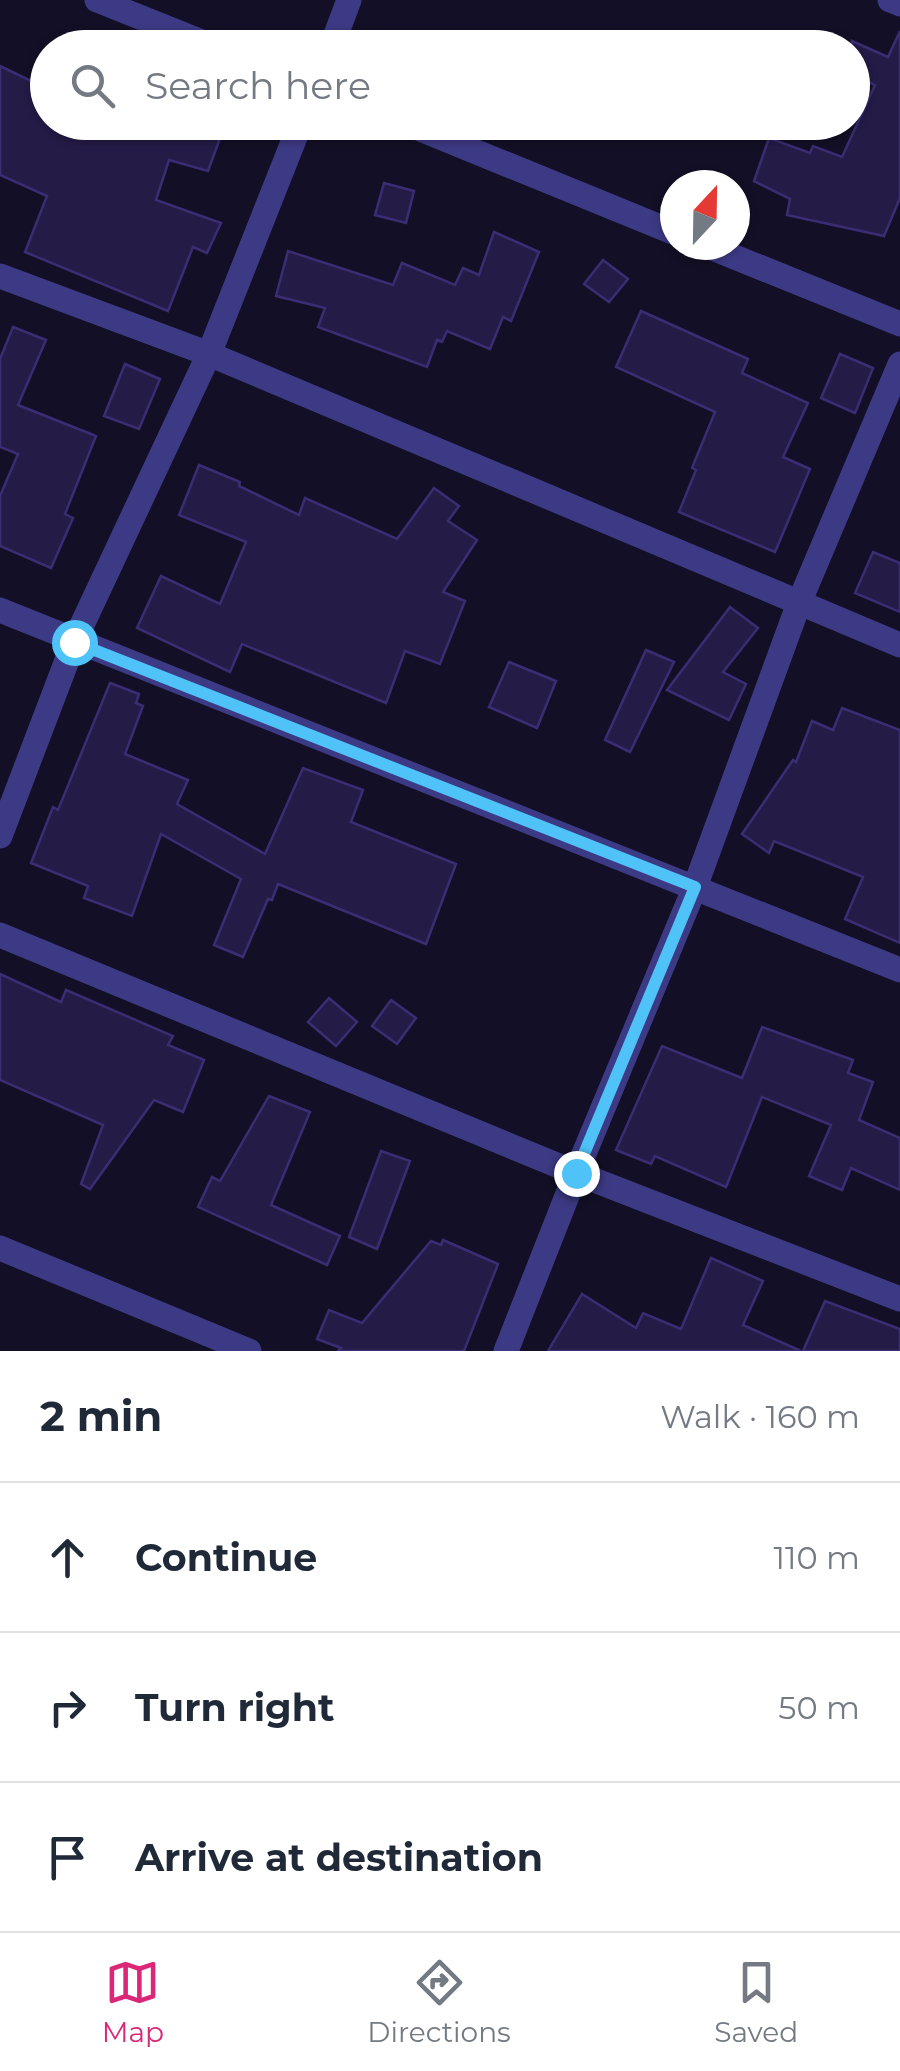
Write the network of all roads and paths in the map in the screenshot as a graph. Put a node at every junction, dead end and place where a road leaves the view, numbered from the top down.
1 (97, 0) edge
2 (349, 0) edge
3 (890, 0) edge
4 (900, 4) edge
5 (172, 30) edge
6 (338, 30) edge
7 (294, 140) edge
8 (447, 140) edge
9 (660, 227) edge
10 (741, 260) edge
11 (0, 276) edge
12 (900, 324) edge
13 (209, 354) junction
14 (900, 364) edge
15 (799, 604) junction
16 (0, 610) edge
17 (74, 642) junction
18 (900, 645) edge
19 (0, 836) edge
20 (695, 887) junction
21 (0, 935) edge
22 (900, 970) edge
23 (576, 1173) junction
24 (0, 1248) edge
25 (900, 1299) edge
26 (249, 1351) edge
27 (506, 1351) edge

1 - 5 street
2 - 6 street
3 - 4 street
7 - 13 street
8 - 9 street
10 - 12 street
11 - 13 street
13 - 15 street
13 - 17 street
14 - 15 street
15 - 18 street
15 - 20 street
16 - 17 street
17 - 19 street
17 - 20 street
20 - 22 street
20 - 23 street
21 - 23 street
23 - 25 street
23 - 27 street
24 - 26 street

